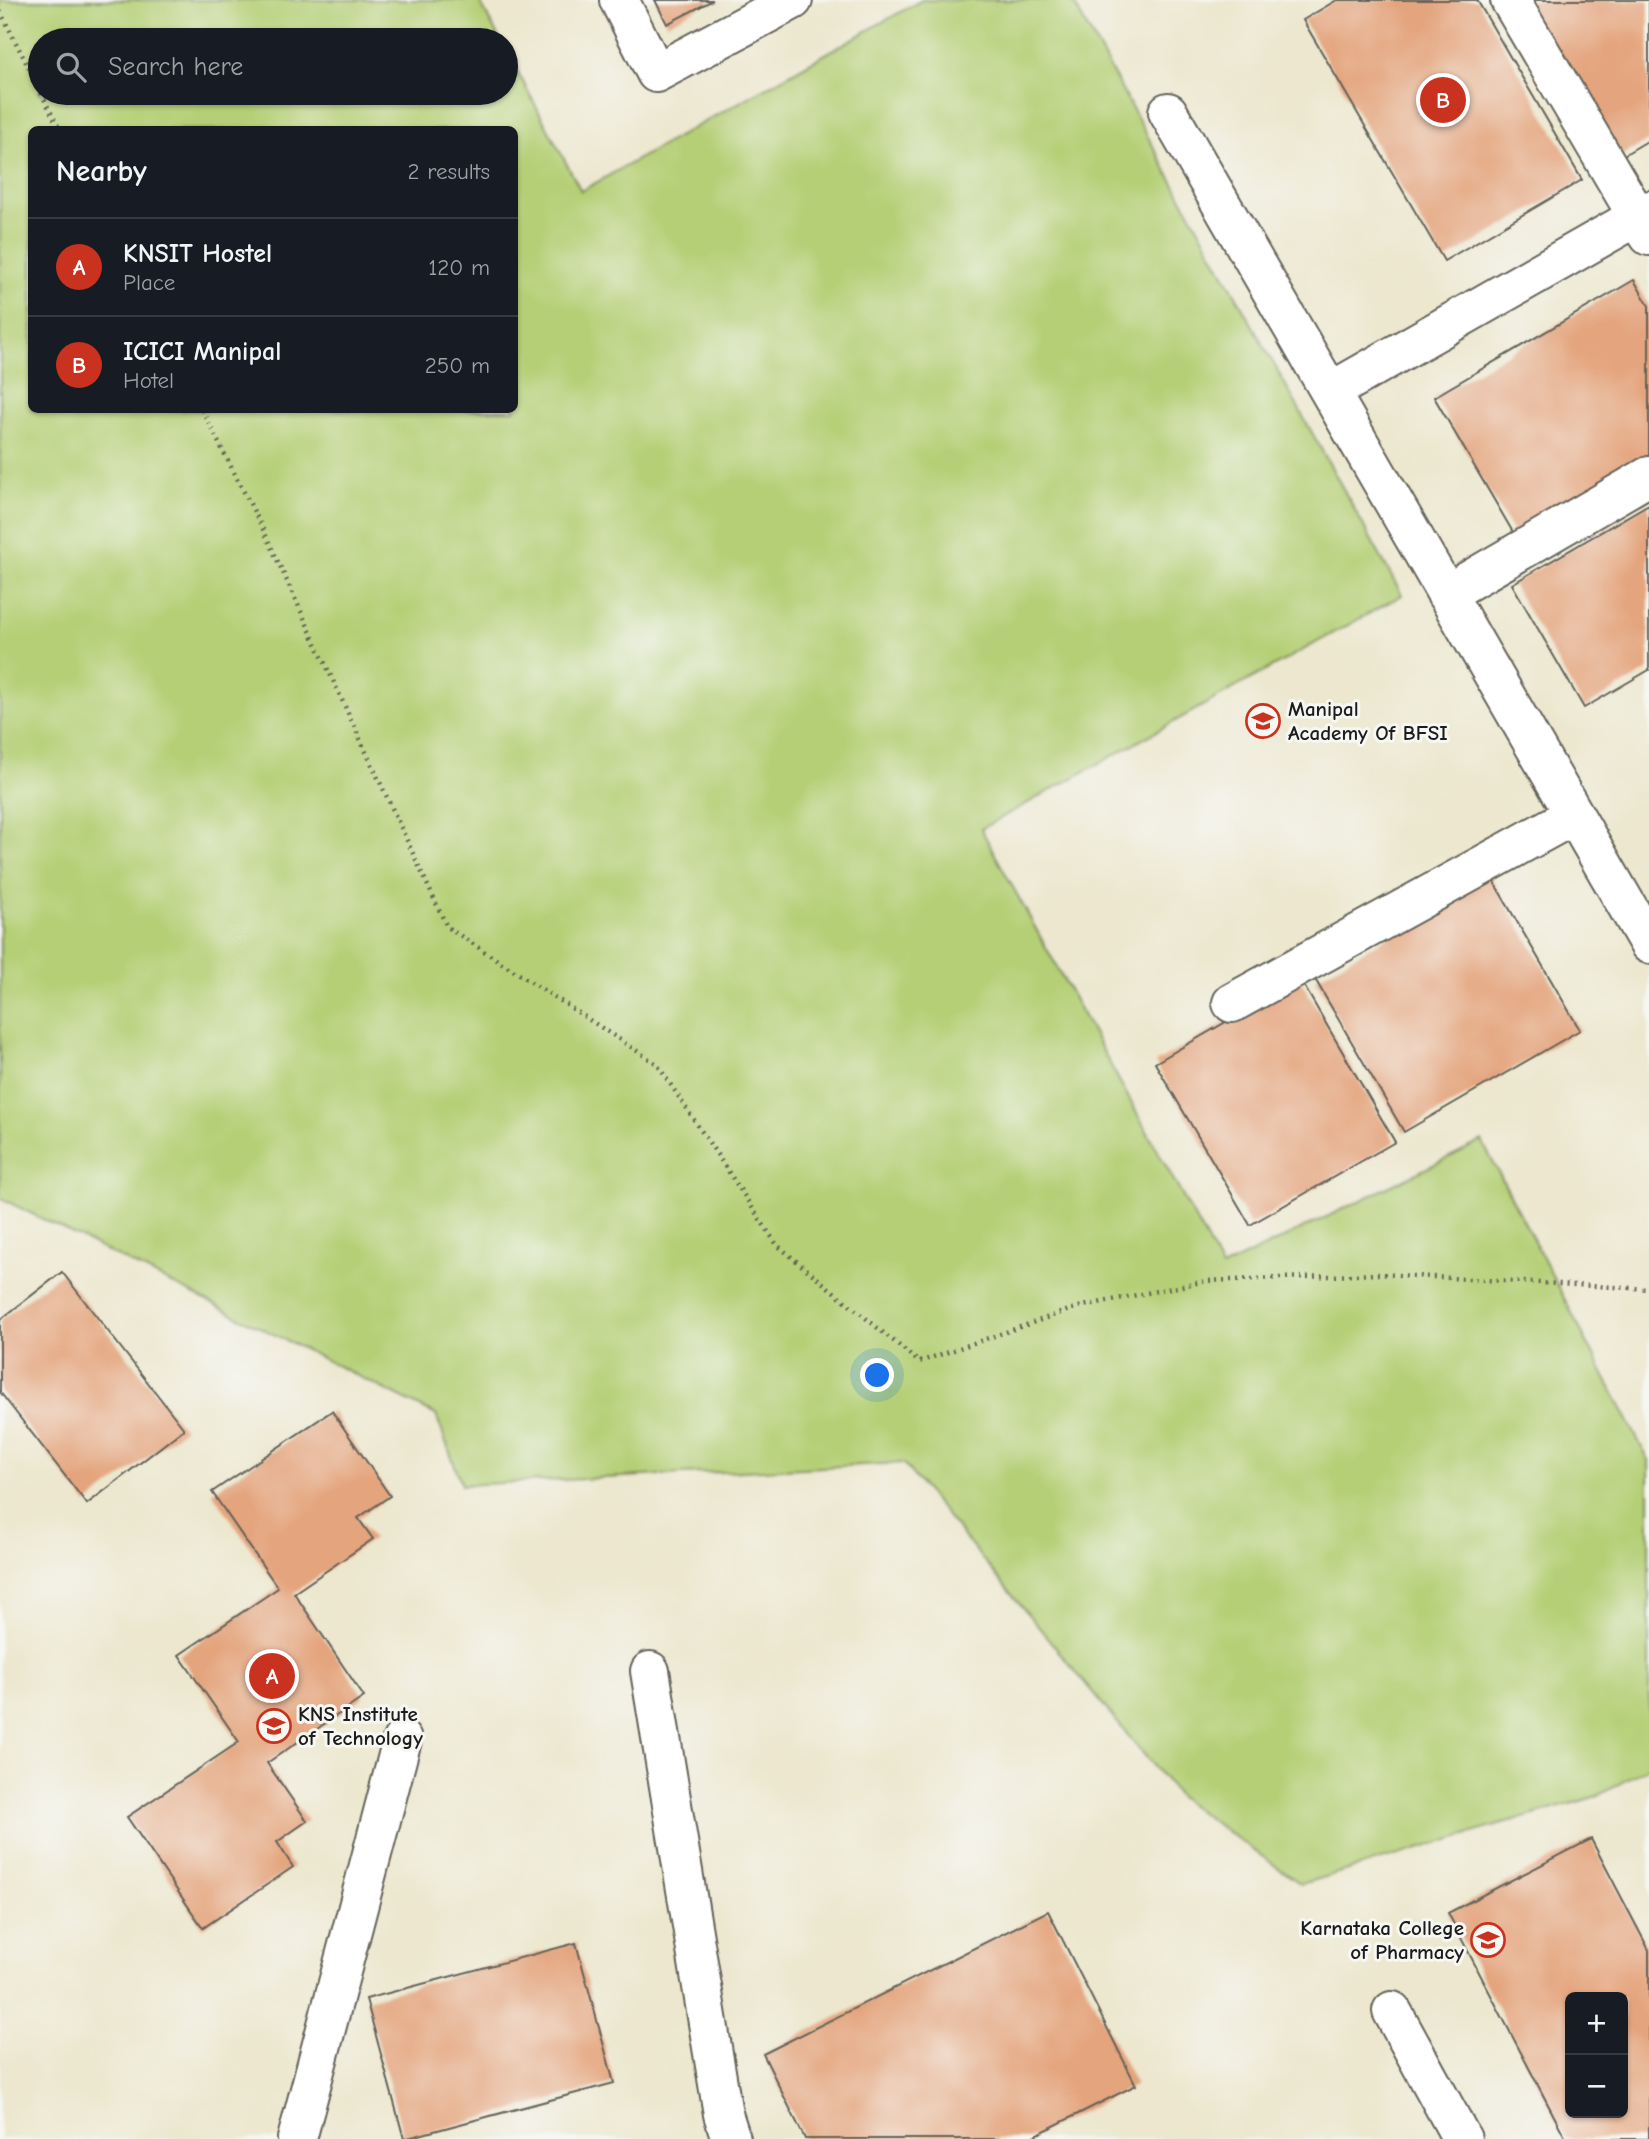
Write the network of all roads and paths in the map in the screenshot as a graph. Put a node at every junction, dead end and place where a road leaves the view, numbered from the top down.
1 (619, 0) edge
2 (793, 0) edge
3 (1510, 0) edge
4 (0, 11) edge
5 (28, 66) edge
6 (48, 105) edge
7 (1167, 112) dead end
8 (58, 126) edge
9 (1645, 221) edge
10 (1329, 392) junction
11 (204, 413) edge
12 (1649, 476) edge
13 (1446, 594) junction
14 (1574, 815) junction
15 (1649, 944) edge
16 (1232, 1003) dead end
17 (1649, 1289) edge
18 (650, 1671) dead end
19 (401, 1740) dead end
20 (1392, 2011) dead end
21 (297, 2139) edge
22 (731, 2139) edge
23 (1462, 2139) edge

1 - 2 lane
3 - 9 lane
4 - 5 path
6 - 8 path
7 - 10 lane
9 - 10 lane
10 - 13 lane
11 - 17 path
12 - 13 lane
13 - 14 lane
14 - 15 lane
14 - 16 lane
18 - 22 lane
19 - 21 lane
20 - 23 lane

